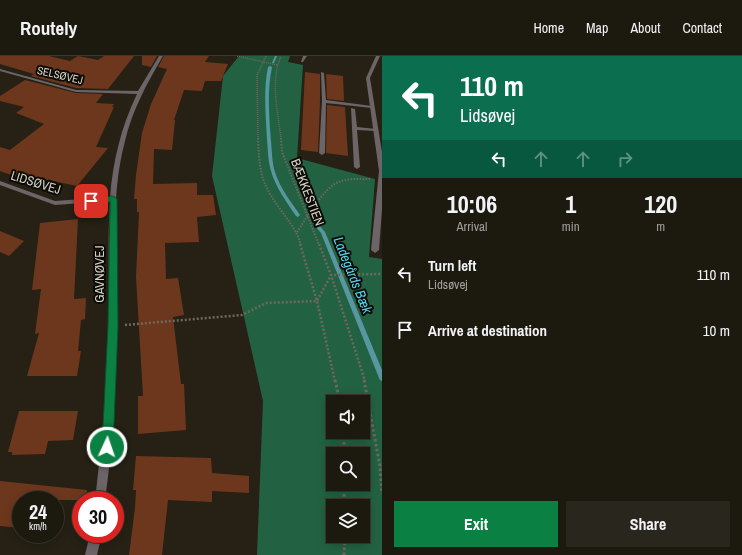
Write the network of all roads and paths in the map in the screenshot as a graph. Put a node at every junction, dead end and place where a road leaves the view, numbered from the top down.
1 (161, 56) edge
2 (238, 56) edge
3 (266, 56) edge
4 (281, 56) edge
5 (305, 56) edge
6 (378, 56) edge
7 (302, 60) dead end
8 (264, 63) junction
9 (276, 65) junction
10 (0, 70) edge
11 (322, 74) dead end
12 (140, 93) junction
13 (324, 101) junction
14 (372, 107) junction
15 (353, 109) dead end
16 (354, 128) junction
17 (376, 130) junction
18 (322, 153) dead end
19 (357, 167) dead end
20 (382, 171) edge
21 (382, 178) edge
22 (0, 183) edge
23 (113, 199) junction
24 (307, 217) junction
25 (297, 232) junction
26 (375, 250) dead end
27 (382, 274) edge
28 (331, 275) junction
29 (317, 301) junction
30 (113, 326) junction
31 (338, 395) edge
32 (101, 491) edge
33 (382, 494) edge
34 (94, 543) edge
35 (345, 543) edge
36 (92, 555) edge
37 (344, 555) edge

1 - 12 street, GAVNØVEJ
2 - 8 path
3 - 8 path
4 - 9 path, BÆKKESTIEN
5 - 7 lane
6 - 14 street
8 - 9 path
8 - 25 path
9 - 24 path, BÆKKESTIEN
10 - 12 street, SELSØVEJ
11 - 13 lane
12 - 23 street, GAVNØVEJ
13 - 14 lane
13 - 18 lane
14 - 17 street
15 - 16 lane
16 - 17 lane
16 - 19 lane
17 - 20 street
20 - 21 street
21 - 24 path
21 - 26 street
22 - 23 street, LIDSØVEJ
23 - 30 street, GAVNØVEJ
24 - 25 path
24 - 28 path, BÆKKESTIEN
25 - 29 path
27 - 28 path
28 - 29 path
28 - 33 path, BÆKKESTIEN
29 - 30 path
29 - 31 path
30 - 32 street, GAVNØVEJ
34 - 36 street
35 - 37 path

